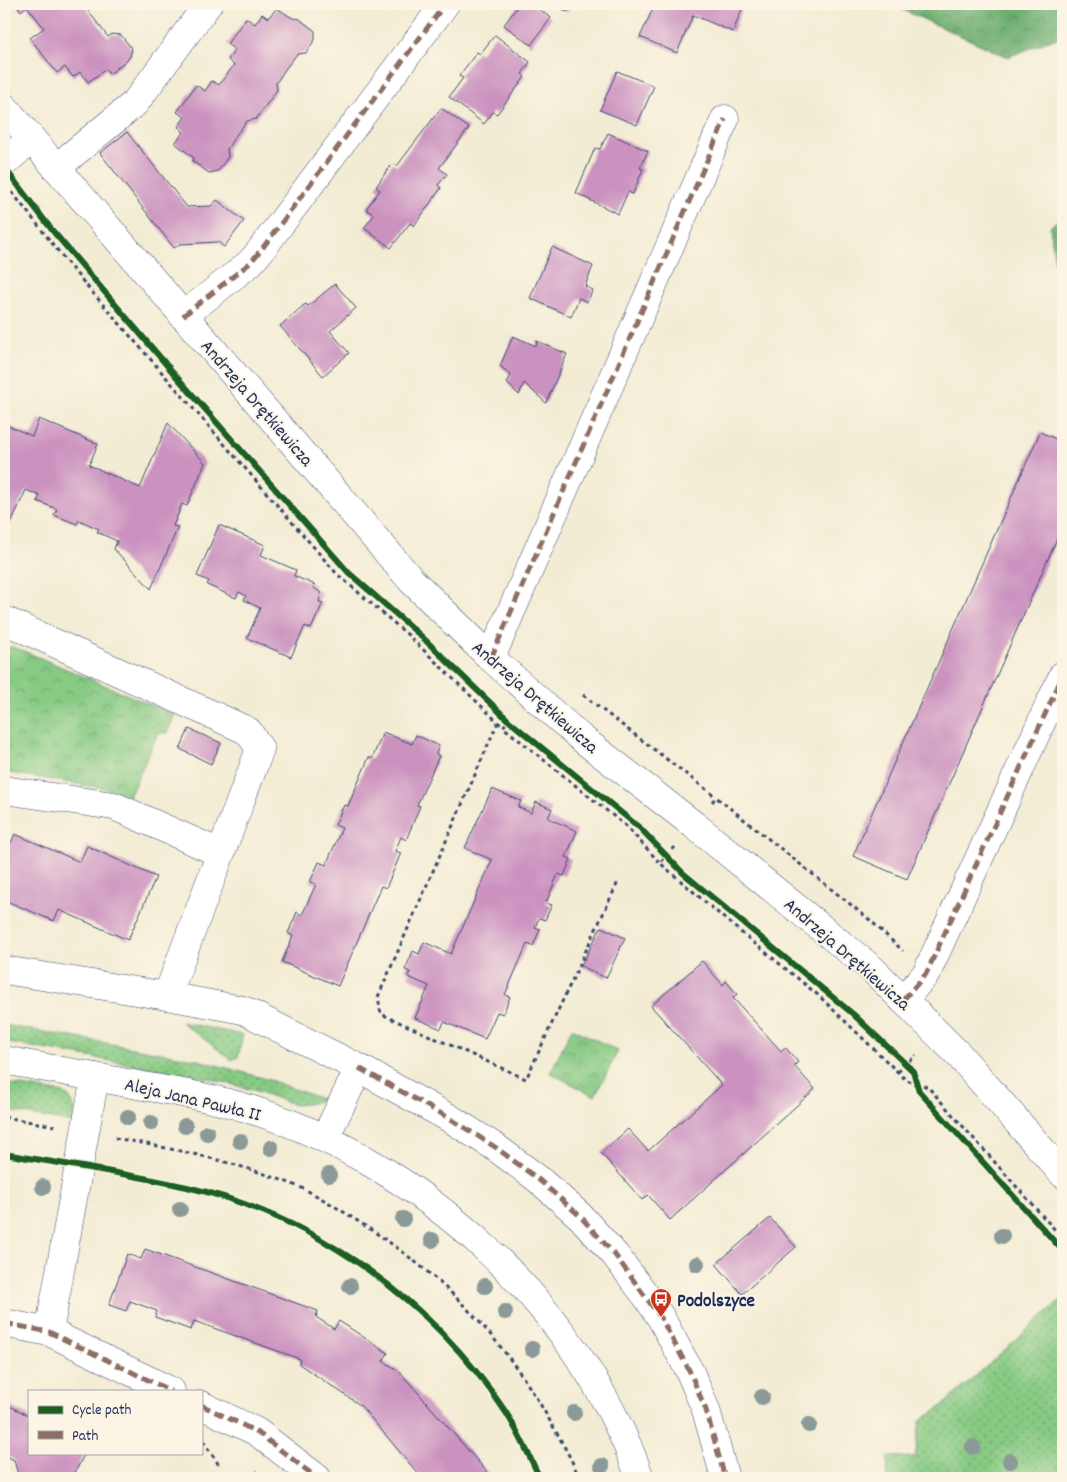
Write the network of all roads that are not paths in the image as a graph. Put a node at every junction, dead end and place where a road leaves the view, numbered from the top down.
1 (208, 4) edge
2 (445, 4) edge
3 (4, 107) edge
4 (725, 118) dead end
5 (31, 139) junction
6 (56, 168) junction
7 (7, 176) edge
8 (183, 316) junction
9 (4, 620) edge
10 (491, 658) junction
11 (1063, 675) edge
12 (4, 790) edge
13 (220, 853) junction
14 (4, 970) edge
15 (167, 996) junction
16 (903, 1000) junction
17 (4, 1060) edge
18 (360, 1068) junction
19 (95, 1077) junction
20 (325, 1138) junction
21 (1063, 1174) edge
22 (4, 1323) edge
23 (49, 1332) junction
24 (169, 1390) edge
25 (202, 1405) edge
26 (317, 1478) edge
27 (640, 1478) edge
28 (725, 1478) edge

1 - 6 street
2 - 8 street
3 - 5 street, Andrzeja Drętkiewicza
4 - 10 street
5 - 6 street, Andrzeja Drętkiewicza
5 - 7 street
6 - 8 street, Andrzeja Drętkiewicza
8 - 10 street, Andrzeja Drętkiewicza
9 - 13 street
10 - 16 street, Andrzeja Drętkiewicza
11 - 16 street
12 - 13 street
13 - 15 street
14 - 15 street
15 - 18 street
16 - 21 street, Andrzeja Drętkiewicza
17 - 19 street, Aleja Jana Pawła II
18 - 20 street
18 - 28 street
19 - 20 street, Aleja Jana Pawła II
19 - 23 street
20 - 27 street, Aleja Jana Pawła II
22 - 23 street
23 - 24 street
25 - 26 street

